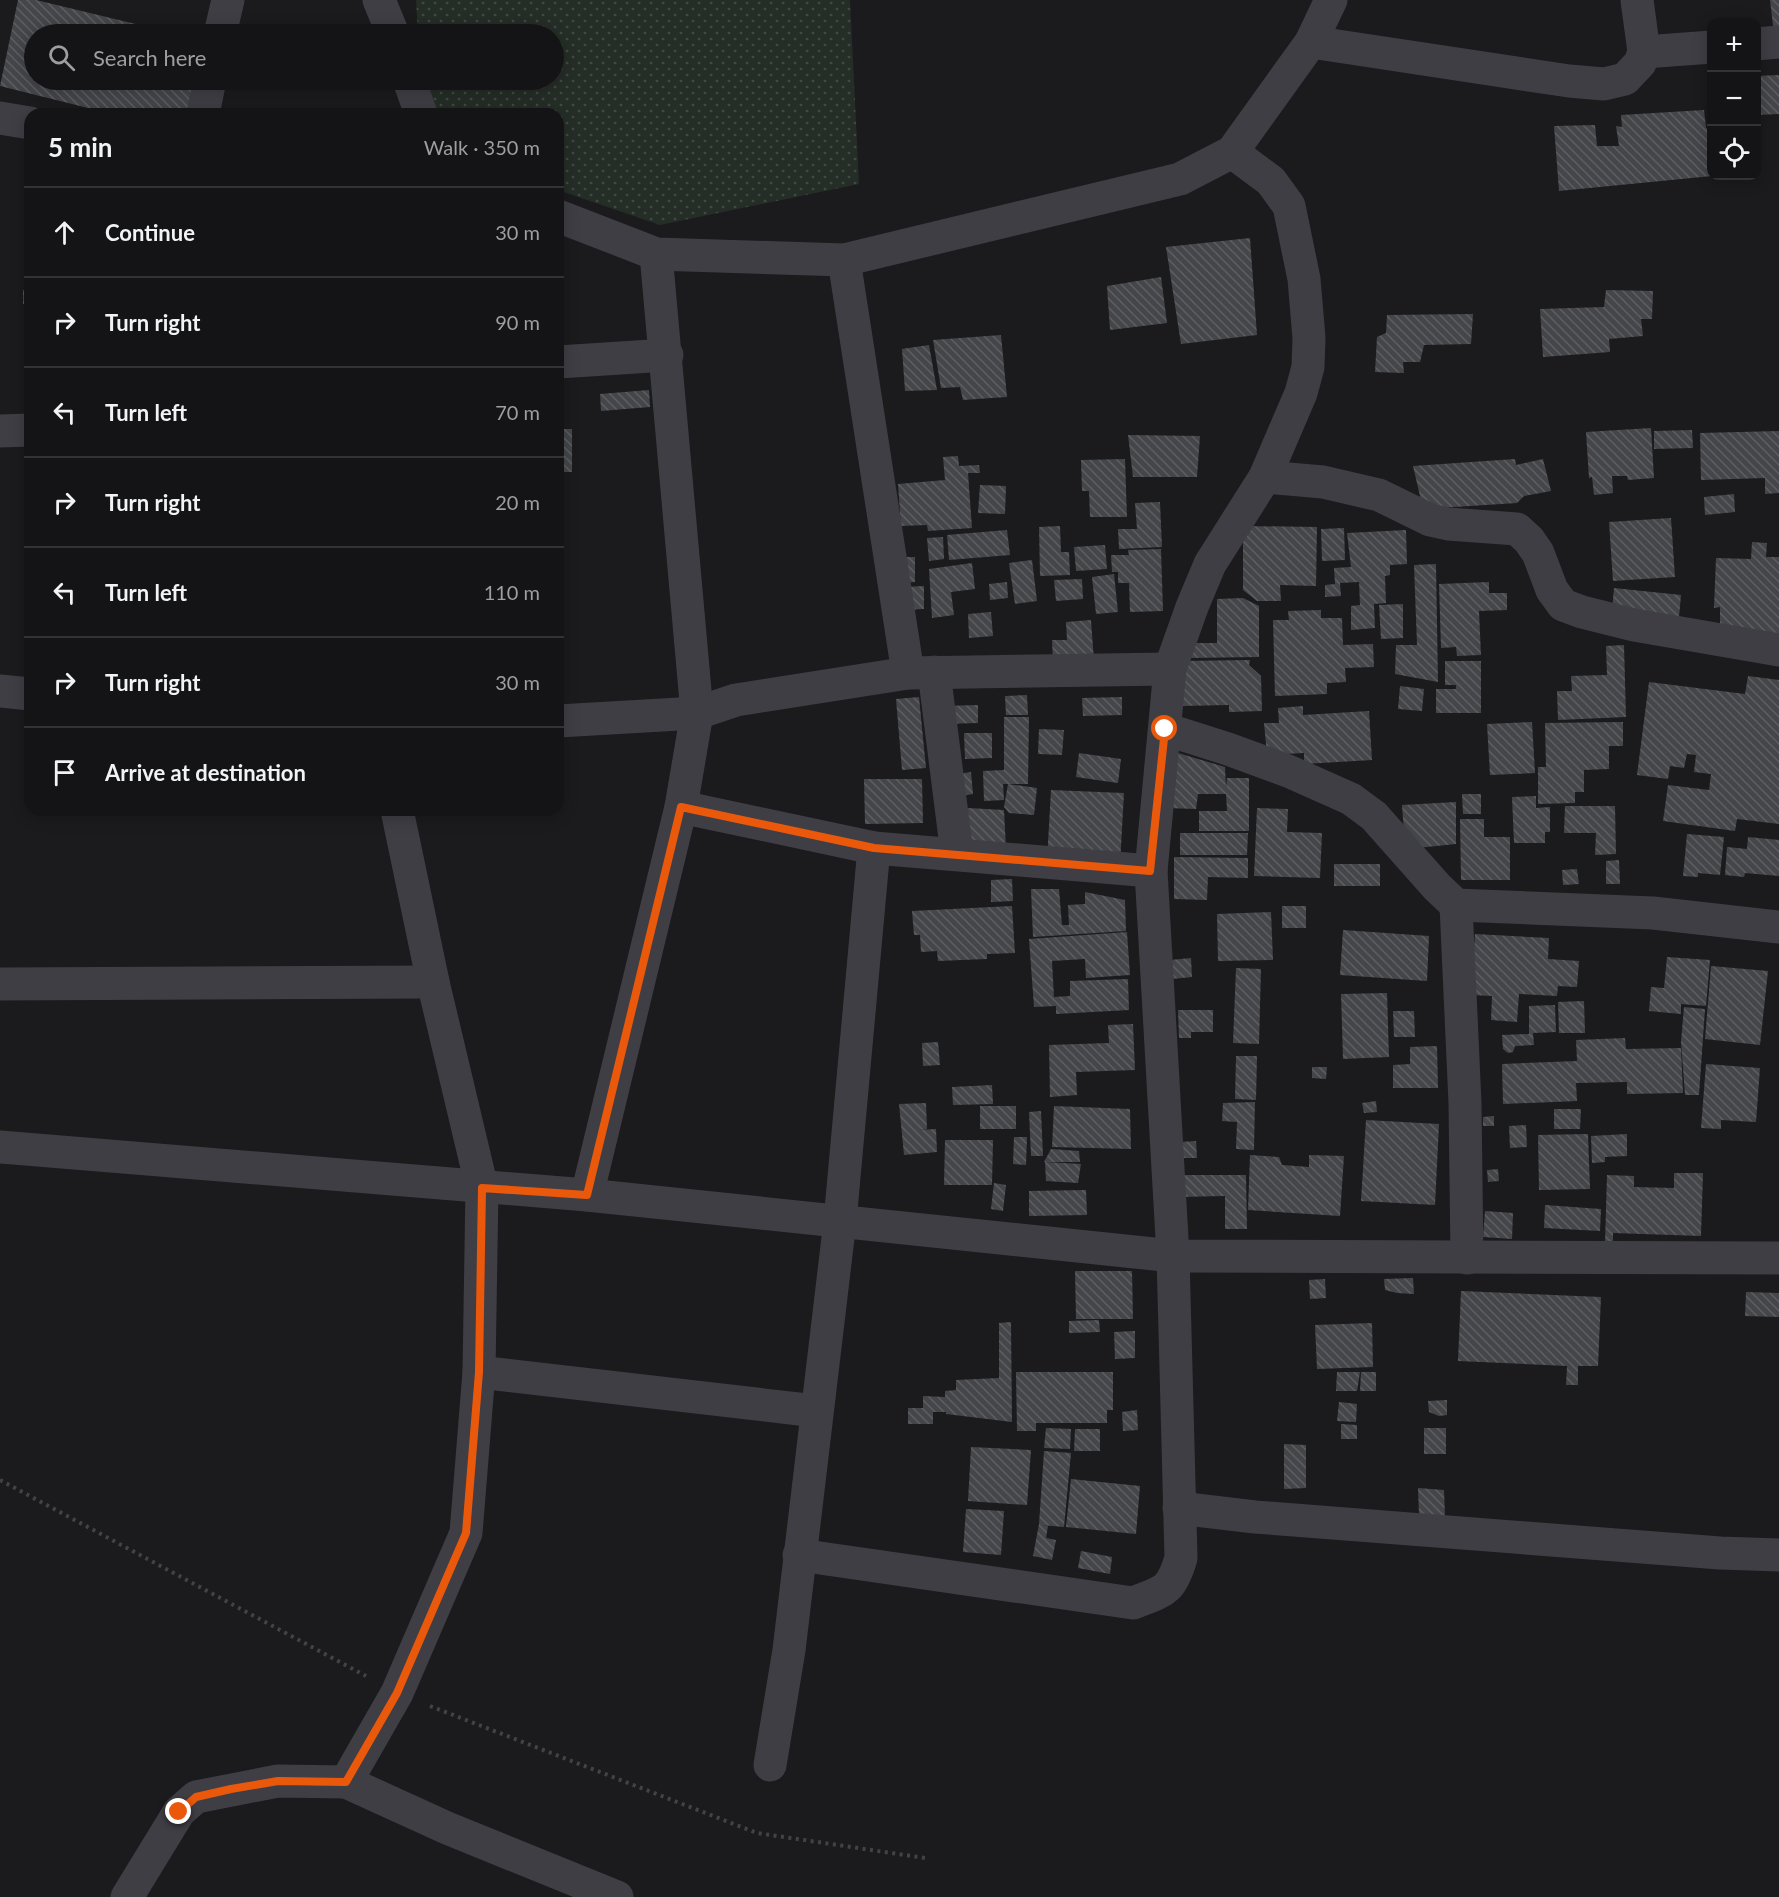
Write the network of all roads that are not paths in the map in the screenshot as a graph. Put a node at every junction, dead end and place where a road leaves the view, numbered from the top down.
1 (228, 0) edge
2 (379, 0) edge
3 (1331, 0) edge
4 (1637, 0) edge
5 (222, 24) edge
6 (389, 24) edge
7 (1311, 42) junction
8 (1779, 42) edge
9 (1761, 44) edge
10 (1707, 47) edge
11 (1644, 52) junction
12 (208, 90) edge
13 (412, 90) edge
14 (204, 108) edge
15 (418, 108) edge
16 (0, 117) edge
17 (24, 122) edge
18 (1232, 152) junction
19 (564, 218) edge
20 (657, 254) junction
21 (843, 260) junction
22 (667, 355) junction
23 (564, 362) edge
24 (24, 430) edge
25 (0, 431) edge
26 (1265, 477) junction
27 (1779, 650) edge
28 (1170, 669) junction
29 (921, 673) junction
30 (0, 691) edge
31 (24, 693) edge
32 (697, 713) junction
33 (564, 721) edge
34 (1165, 729) junction
35 (681, 807) junction
36 (398, 816) edge
37 (874, 848) junction
38 (957, 855) junction
39 (1150, 871) junction
40 (1456, 904) junction
41 (1779, 927) edge
42 (433, 982) junction
43 (0, 984) edge
44 (0, 1148) edge
45 (482, 1188) junction
46 (587, 1195) junction
47 (840, 1221) junction
48 (1173, 1256) junction
49 (1467, 1258) junction
50 (1779, 1258) edge
51 (479, 1372) junction
52 (816, 1411) junction
53 (1179, 1508) junction
54 (799, 1555) junction
55 (1779, 1555) edge
56 (770, 1765) dead end
57 (346, 1782) junction
58 (126, 1897) edge
59 (617, 1897) edge

1 - 5 street
2 - 6 street
3 - 7 street
4 - 11 street
7 - 11 street
7 - 18 street
8 - 9 street
10 - 11 street
12 - 14 street
13 - 15 street
16 - 17 street
18 - 21 street
18 - 26 street
19 - 20 street
20 - 21 street
20 - 22 street
21 - 29 street
22 - 23 street
22 - 32 street
24 - 25 street
26 - 27 street
26 - 28 street
28 - 29 street
28 - 34 street
29 - 32 street
29 - 38 street
30 - 31 street
32 - 33 street
32 - 35 street
34 - 39 street
34 - 40 street
35 - 37 street
35 - 46 street
36 - 42 street
37 - 38 street
37 - 47 street
38 - 39 street
39 - 48 street
40 - 41 street
40 - 49 street
42 - 43 street
42 - 45 street
44 - 45 street
45 - 46 street
45 - 51 street
46 - 47 street
47 - 48 street
47 - 52 street
48 - 49 street
48 - 53 street
49 - 50 street
51 - 52 street
51 - 57 street
52 - 54 street
53 - 54 street
53 - 55 street
54 - 56 street
57 - 58 street
57 - 59 street

